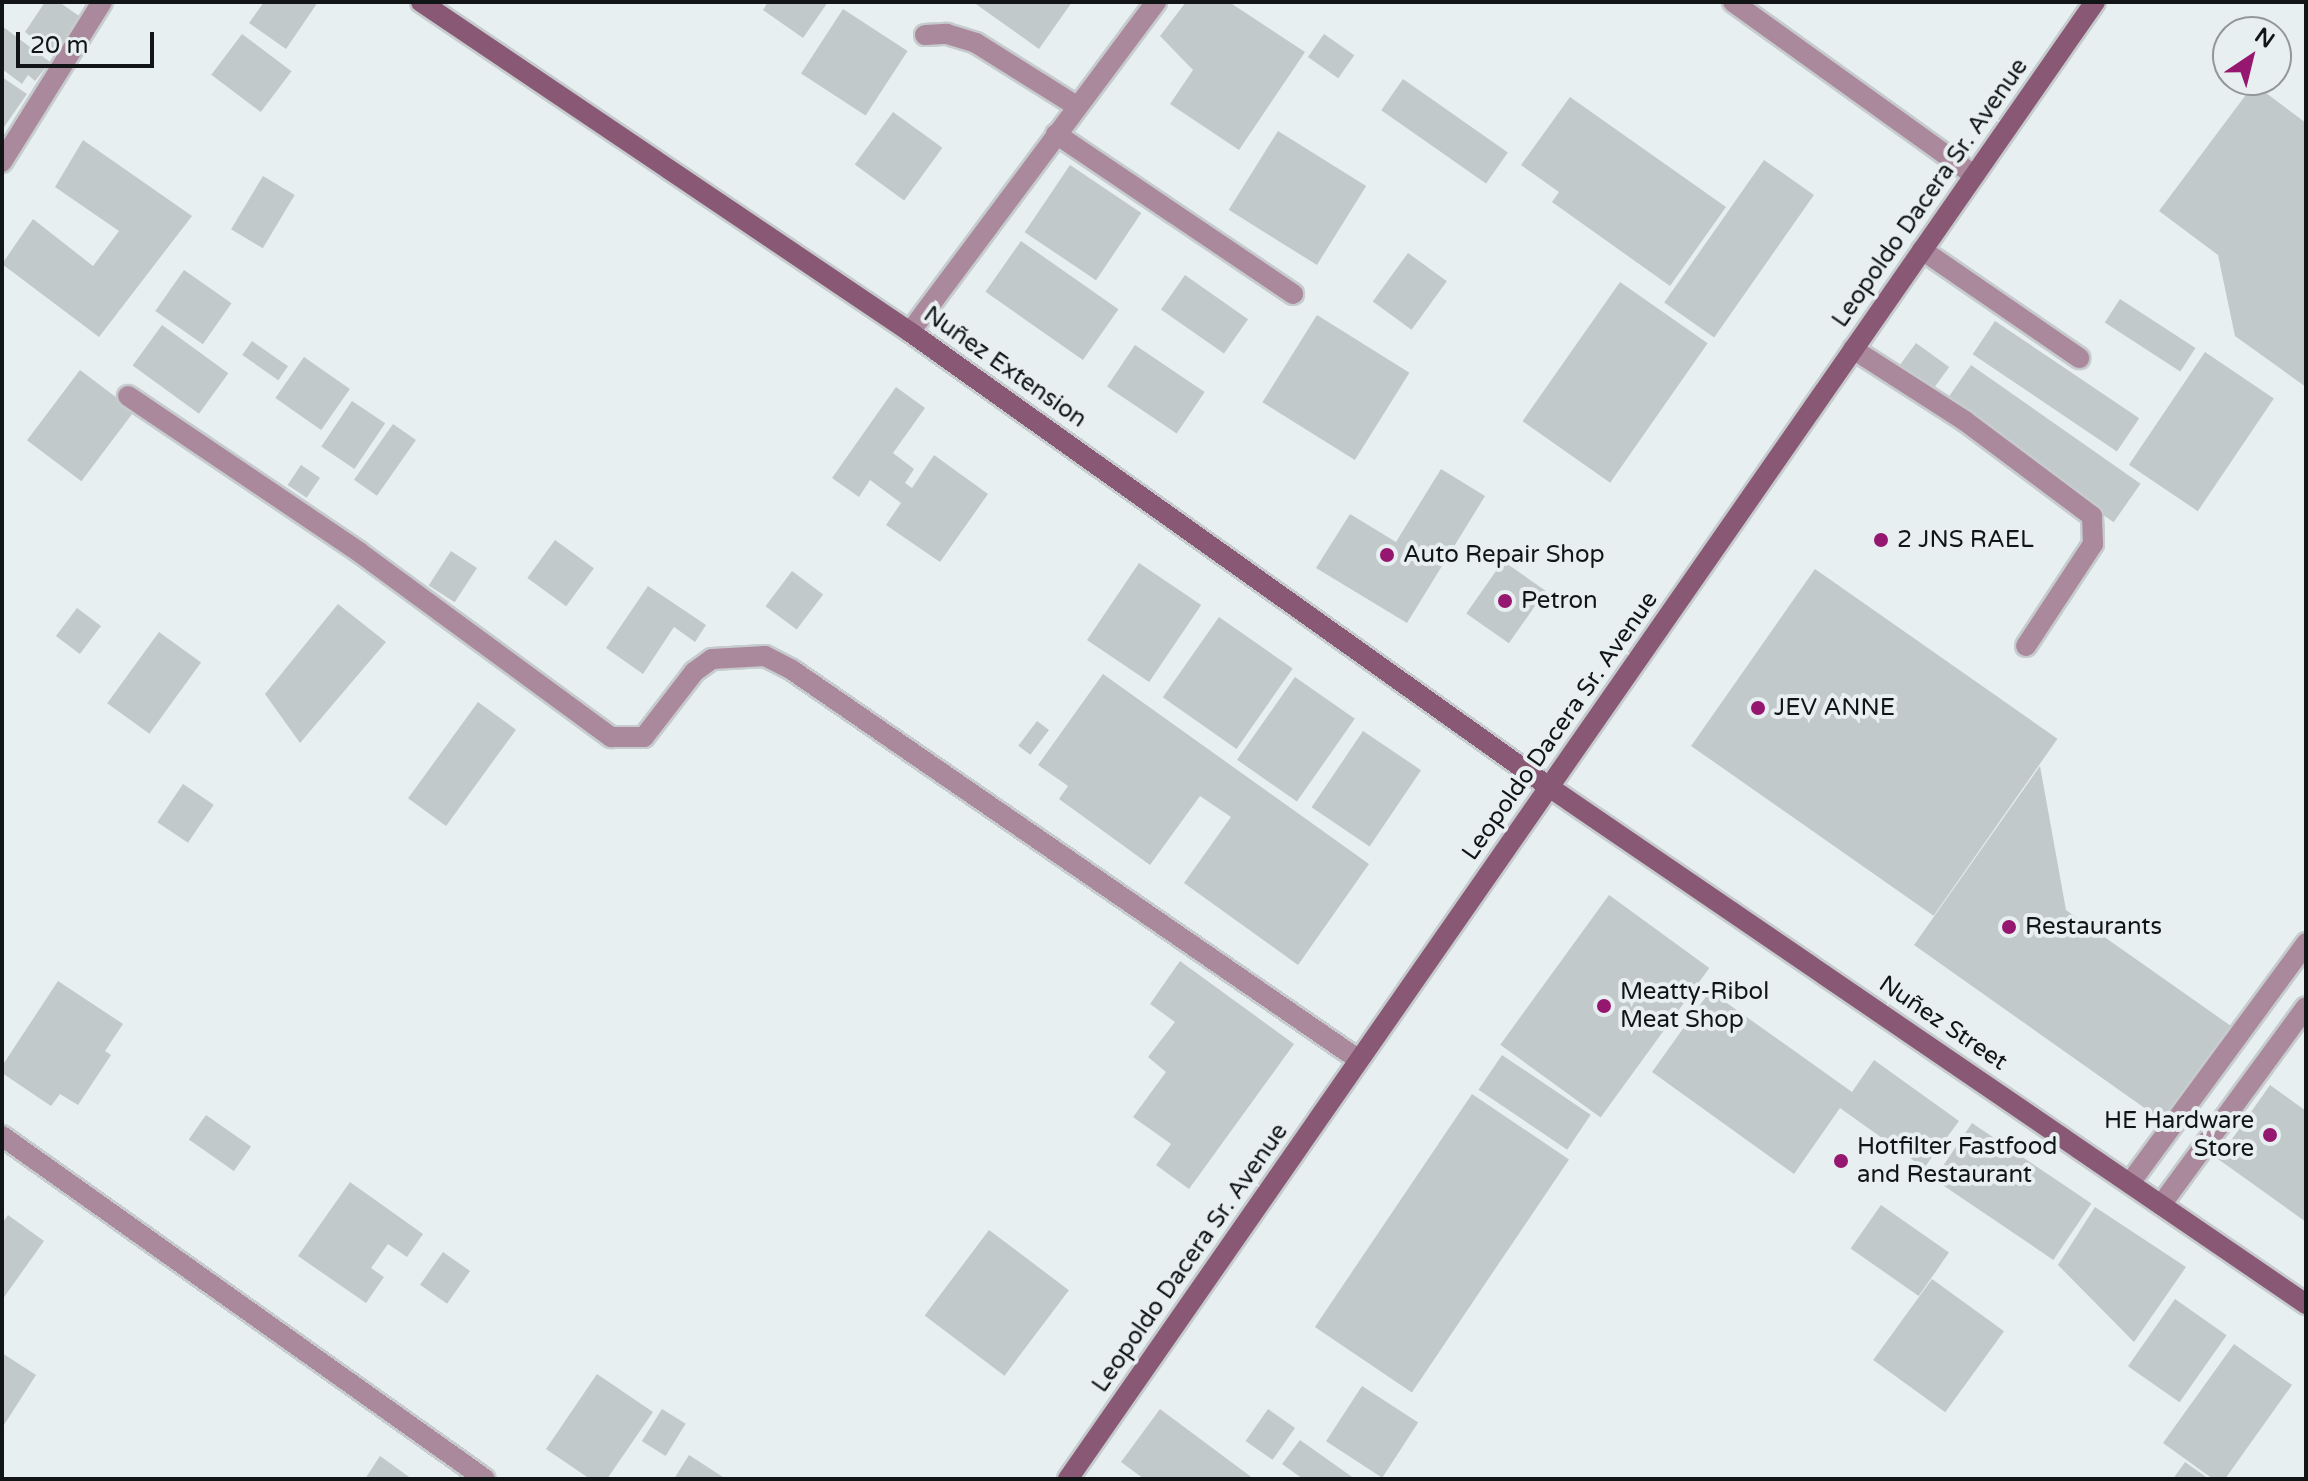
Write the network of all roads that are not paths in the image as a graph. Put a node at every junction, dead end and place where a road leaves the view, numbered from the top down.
1 (102, 2) edge
2 (421, 2) edge
3 (1156, 2) edge
4 (1733, 2) edge
5 (2095, 2) edge
6 (925, 35) dead end
7 (1078, 107) junction
8 (1056, 134) junction
9 (2, 162) edge
10 (1974, 175) junction
11 (1922, 250) junction
12 (1293, 294) dead end
13 (910, 332) junction
14 (1853, 349) junction
15 (2079, 358) dead end
16 (128, 396) dead end
17 (2026, 646) dead end
18 (1549, 787) junction
19 (2306, 943) edge
20 (2306, 1007) edge
21 (1359, 1060) junction
22 (2, 1136) edge
23 (2130, 1183) junction
24 (2161, 1205) junction
25 (2306, 1304) edge
26 (485, 1479) edge
27 (1068, 1479) edge

1 - 9 street
2 - 13 street, Nuñez Extension
3 - 7 street
4 - 10 street
5 - 10 street, Leopoldo Dacera Sr. Avenue
6 - 7 street
7 - 8 street
8 - 12 street
8 - 13 street
10 - 11 street, Leopoldo Dacera Sr. Avenue
11 - 14 street, Leopoldo Dacera Sr. Avenue
11 - 15 street
13 - 18 street, Nuñez Extension
14 - 17 street
14 - 18 street, Leopoldo Dacera Sr. Avenue
16 - 21 street
18 - 21 street, Leopoldo Dacera Sr. Avenue
18 - 23 street, Nuñez Street
19 - 23 street
20 - 24 street
21 - 27 street, Leopoldo Dacera Sr. Avenue
22 - 26 street
23 - 24 street, Nuñez Street
24 - 25 street, Nuñez Street

